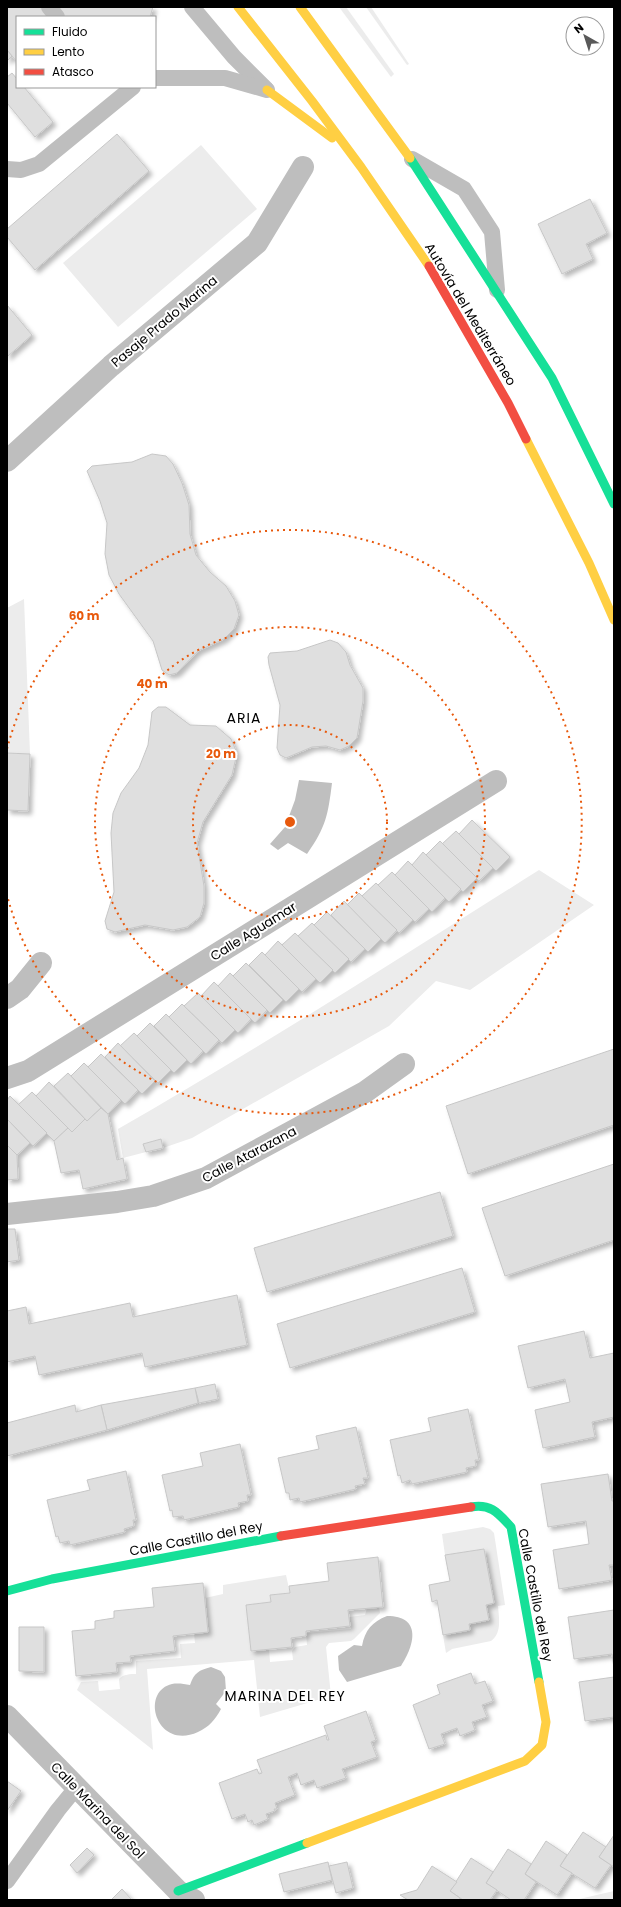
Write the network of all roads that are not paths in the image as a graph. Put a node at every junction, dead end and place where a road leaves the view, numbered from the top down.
1 (49, 7) edge
2 (192, 7) edge
3 (238, 7) edge
4 (300, 7) edge
5 (56, 16) edge
6 (156, 78) edge
7 (133, 88) edge
8 (267, 90) junction
9 (348, 150) junction
10 (411, 159) junction
11 (303, 167) dead end
12 (7, 169) edge
13 (498, 291) junction
14 (7, 461) edge
15 (614, 504) edge
16 (614, 620) edge
17 (496, 781) dead end
18 (41, 963) dead end
19 (7, 998) edge
20 (404, 1064) dead end
21 (7, 1078) edge
22 (7, 1214) edge
23 (7, 1592) edge
24 (7, 1716) edge
25 (76, 1788) junction
26 (7, 1881) edge
27 (186, 1895) edge

1 - 5 lane
2 - 8 lane
3 - 9 main road, Autovía del Mediterráneo
4 - 10 main road
6 - 8 lane
7 - 12 lane
8 - 9 main road
9 - 16 main road, Autovía del Mediterráneo
10 - 13 main road
10 - 13 lane
11 - 14 street, Pasaje Prado Marina
13 - 15 main road
17 - 21 street, Calle Aguamar
18 - 19 street
20 - 22 street, Calle Atarazana
23 - 27 main road, Calle Castillo del Rey
24 - 25 street, Calle Marina del Sol
25 - 26 lane
25 - 27 street, Calle Marina del Sol

